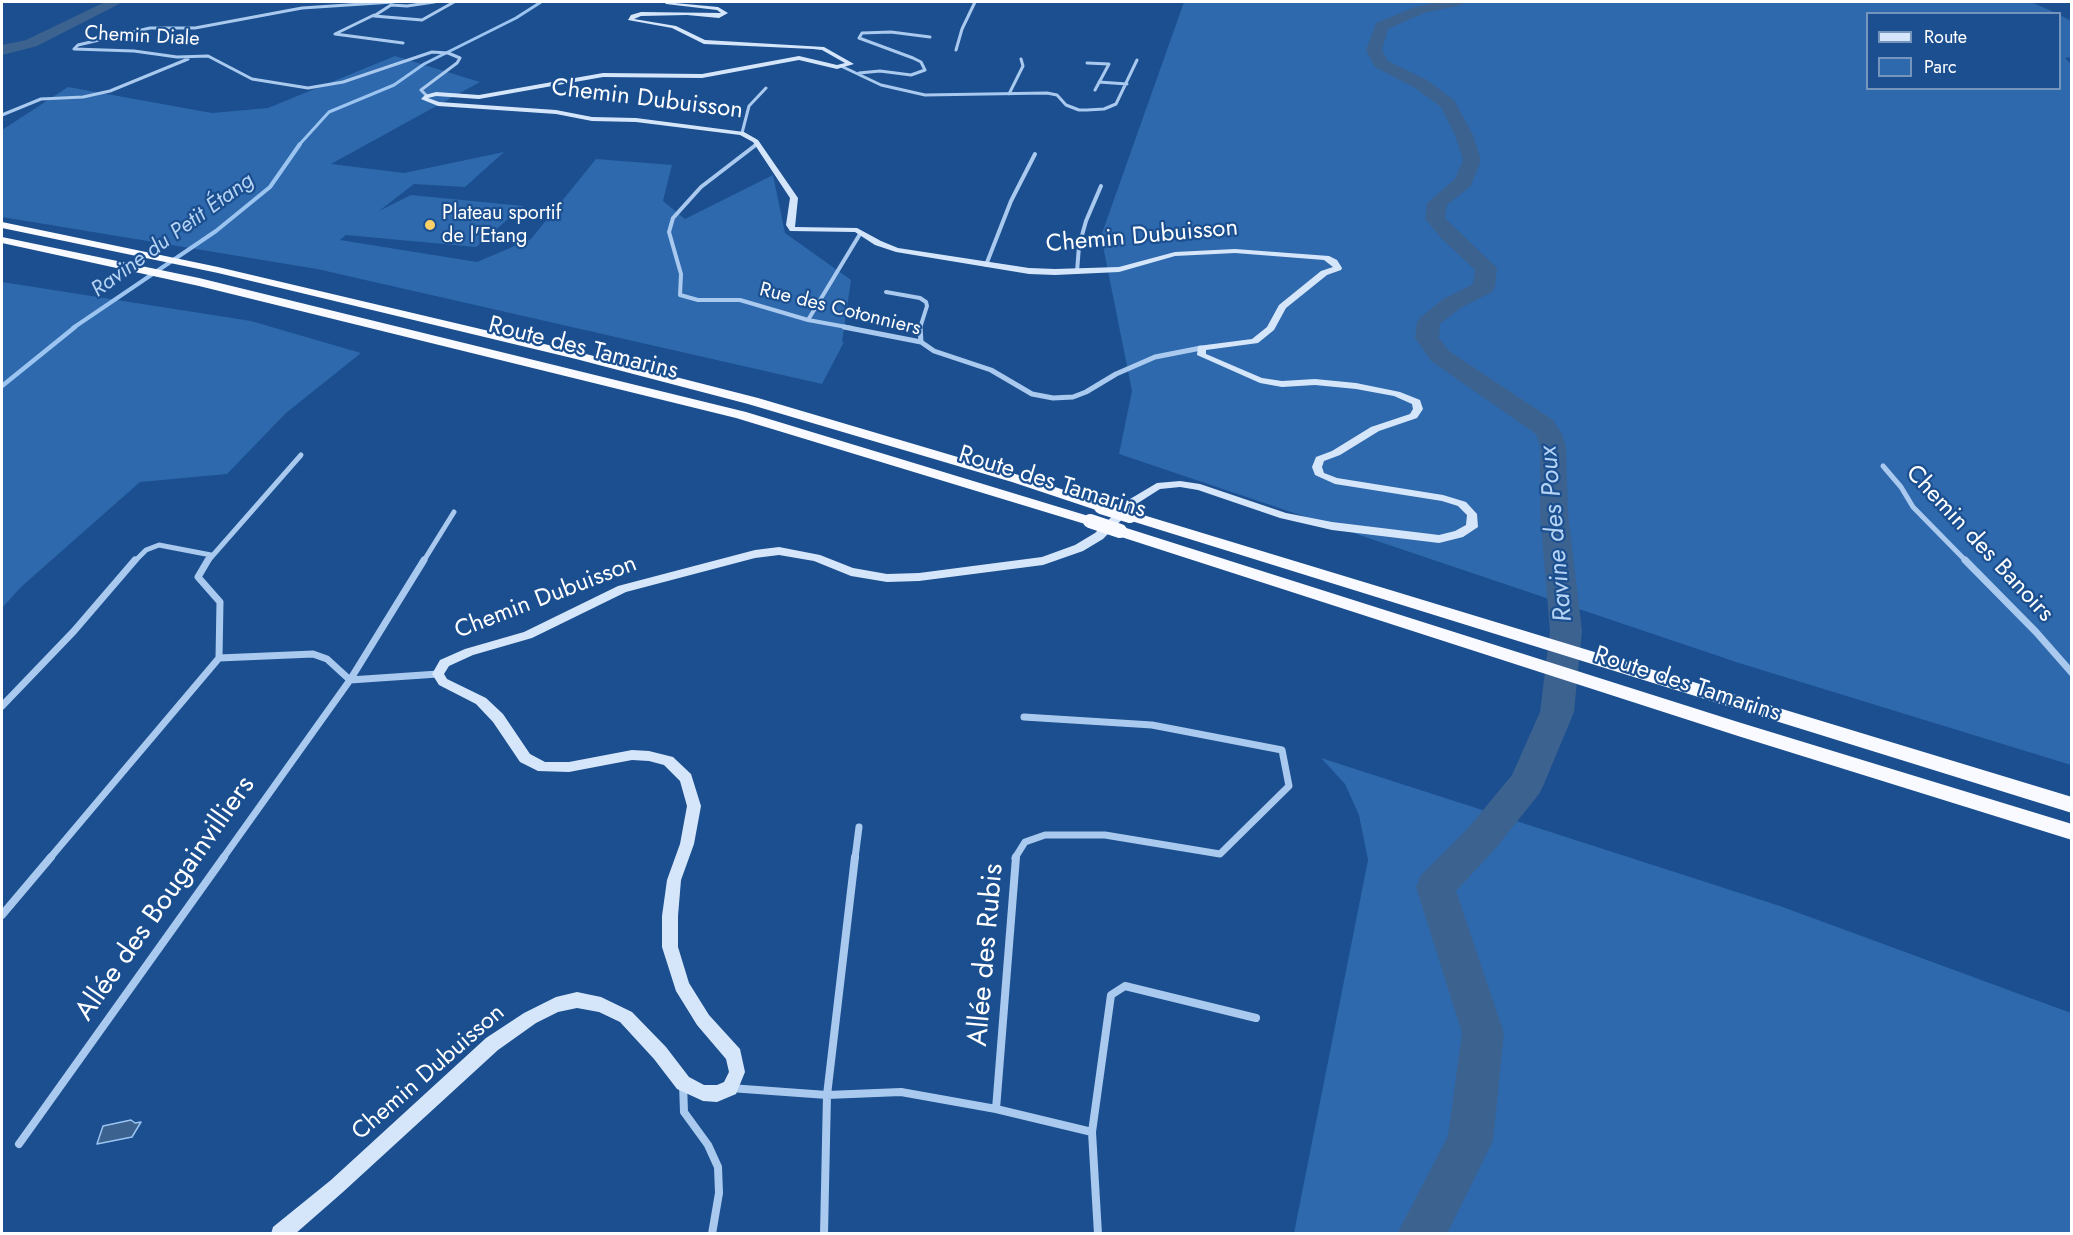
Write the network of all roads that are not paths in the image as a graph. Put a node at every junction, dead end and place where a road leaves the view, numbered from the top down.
1 (434, 2) edge
2 (453, 2) edge
3 (666, 2) edge
4 (975, 2) edge
5 (392, 3) edge
6 (374, 15) junction
7 (930, 37) dead end
8 (403, 43) dead end
9 (956, 50) dead end
10 (194, 57) junction
11 (1021, 59) dead end
12 (1137, 60) dead end
13 (1087, 63) dead end
14 (843, 67) junction
15 (858, 73) junction
16 (1099, 82) junction
17 (1127, 84) junction
18 (766, 88) dead end
19 (1095, 90) dead end
20 (1009, 94) junction
21 (427, 96) junction
22 (2, 115) edge
23 (742, 133) junction
24 (758, 143) junction
25 (1035, 154) dead end
26 (1101, 186) dead end
27 (2, 225) edge
28 (860, 234) junction
29 (2, 240) edge
30 (986, 265) junction
31 (1077, 272) junction
32 (886, 292) dead end
33 (808, 320) junction
34 (921, 342) junction
35 (1201, 348) junction
36 (301, 455) dead end
37 (1883, 466) dead end
38 (1132, 508) junction
39 (454, 512) dead end
40 (211, 555) junction
41 (219, 658) junction
42 (2072, 673) edge
43 (438, 674) junction
44 (350, 680) junction
45 (2, 706) edge
46 (1024, 717) dead end
47 (2072, 805) edge
48 (859, 826) dead end
49 (2072, 832) edge
50 (2, 915) edge
51 (1256, 1017) dead end
52 (683, 1083) junction
53 (730, 1088) junction
54 (827, 1095) junction
55 (996, 1109) junction
56 (1092, 1131) junction
57 (19, 1144) dead end
58 (280, 1233) edge
59 (712, 1233) edge
60 (824, 1233) edge
61 (1098, 1233) edge

1 - 5 street
2 - 6 street
3 - 14 main road
4 - 9 street
5 - 6 street
5 - 10 street, Chemin Diale
6 - 8 street
7 - 15 street
10 - 21 street, Chemin Diale
10 - 22 street
11 - 20 street
12 - 17 street
13 - 16 street
14 - 15 street
14 - 21 main road, Chemin Dubuisson
15 - 20 street
16 - 17 street
16 - 19 street
17 - 20 street
18 - 23 street
21 - 23 main road, Chemin Dubuisson
23 - 24 main road, Chemin Dubuisson
24 - 28 main road, Chemin Dubuisson
24 - 33 street, Rue des Cotonniers
25 - 30 street
26 - 31 street
27 - 38 highway, Route des Tamarins, bridge
28 - 30 main road, Chemin Dubuisson
28 - 33 street
29 - 49 highway, Route des Tamarins, bridge
30 - 31 main road, Chemin Dubuisson
31 - 35 main road, Chemin Dubuisson
32 - 34 street
33 - 34 street, Rue des Cotonniers
34 - 35 street, Rue des Cotonniers
35 - 38 main road, Chemin Dubuisson
36 - 40 street
37 - 42 street, Chemin des Banoirs
38 - 43 main road, Chemin Dubuisson
38 - 47 highway, Route des Tamarins
39 - 44 street, Allée des Bougainvilliers
40 - 41 street
40 - 45 street
41 - 44 street
41 - 50 street
43 - 44 street
43 - 53 main road
44 - 57 street, Allée des Bougainvilliers
46 - 55 street, Allée des Rubis
48 - 54 street
51 - 56 street
52 - 53 main road
52 - 58 main road, Chemin Dubuisson
52 - 59 street
53 - 54 street
54 - 55 street
54 - 60 street
55 - 56 street
56 - 61 street

